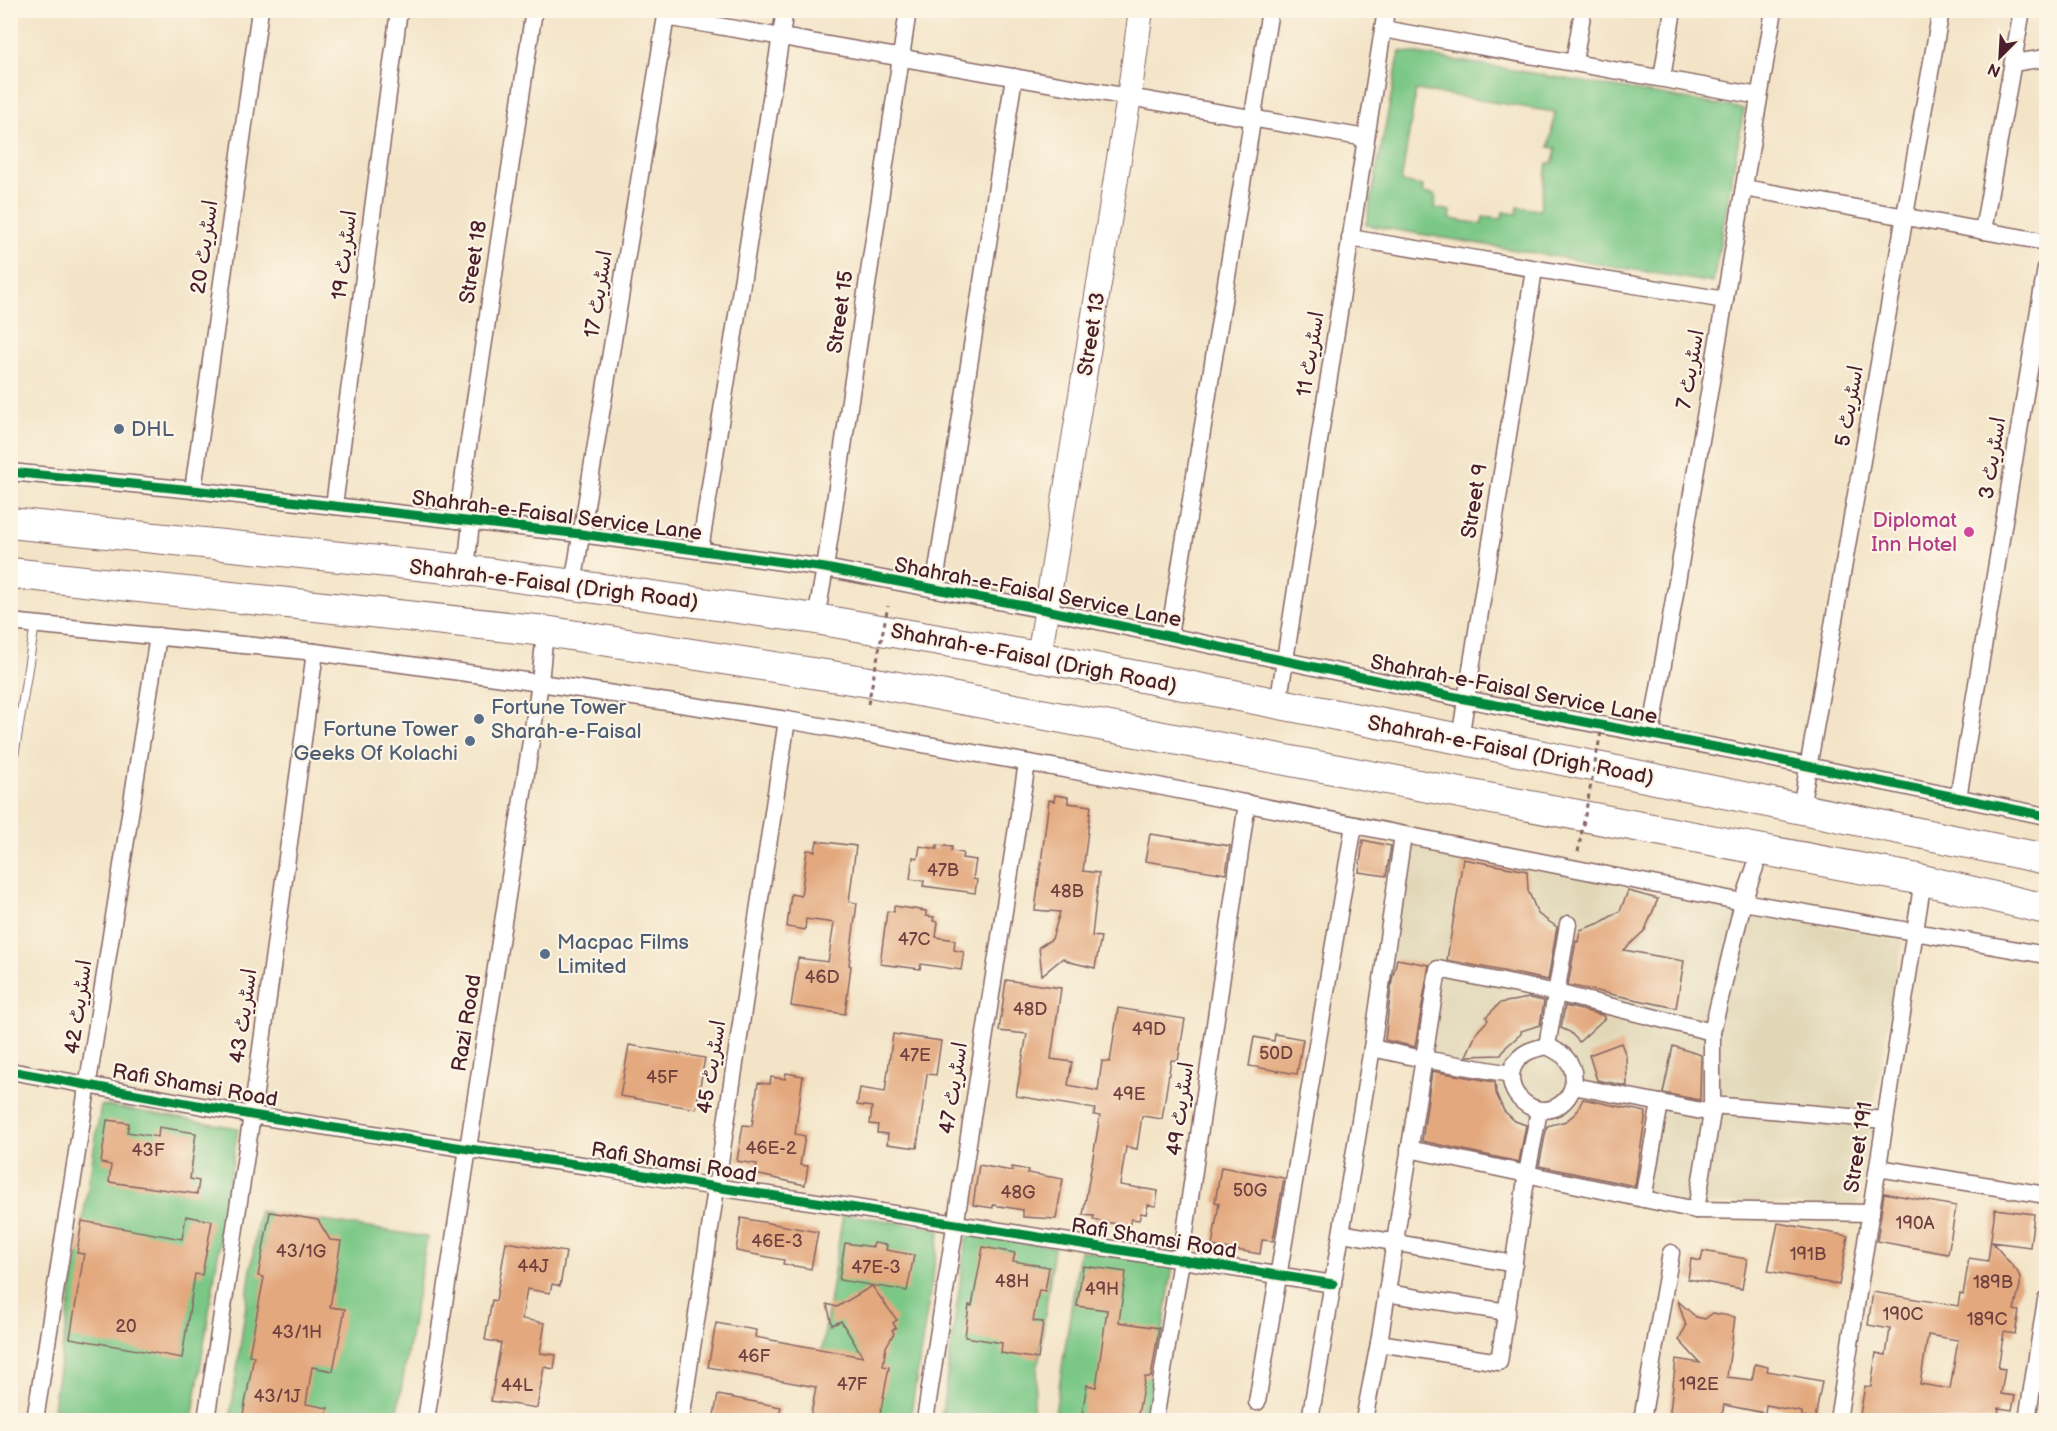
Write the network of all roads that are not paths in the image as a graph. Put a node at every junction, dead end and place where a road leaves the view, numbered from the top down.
1 (260, 10) edge
2 (399, 10) edge
3 (534, 10) edge
4 (785, 10) edge
5 (908, 10) edge
6 (1141, 10) edge
7 (1270, 10) edge
8 (1386, 10) edge
9 (1583, 10) edge
10 (1673, 10) edge
11 (1774, 10) edge
12 (1941, 10) edge
13 (2022, 10) edge
14 (666, 14) edge
15 (1383, 29) junction
16 (780, 36) junction
17 (900, 57) junction
18 (2046, 58) edge
19 (1574, 62) junction
20 (2013, 63) junction
21 (1014, 77) junction
22 (1662, 78) junction
23 (1760, 96) junction
24 (1129, 97) junction
25 (1252, 118) junction
26 (1366, 138) junction
27 (1744, 188) junction
28 (1905, 217) junction
29 (1983, 231) junction
30 (1350, 238) junction
31 (2046, 242) edge
32 (2046, 268) edge
33 (1534, 270) junction
34 (1725, 300) junction
35 (10, 472) edge
36 (193, 490) junction
37 (334, 506) junction
38 (464, 521) junction
39 (10, 523) edge
40 (581, 534) junction
41 (700, 550) junction
42 (825, 568) junction
43 (466, 570) junction
44 (10, 573) edge
45 (573, 585) junction
46 (934, 589) junction
47 (1046, 610) junction
48 (816, 619) junction
49 (10, 622) edge
50 (35, 624) junction
51 (546, 631) junction
52 (158, 636) junction
53 (1169, 636) junction
54 (315, 652) junction
55 (1039, 657) junction
56 (1285, 661) junction
57 (540, 683) junction
58 (1465, 699) junction
59 (1278, 705) junction
60 (786, 720) junction
61 (1651, 735) junction
62 (1460, 739) junction
63 (1027, 763) junction
64 (1809, 767) junction
65 (10, 782) edge
66 (1958, 798) junction
67 (1247, 804) junction
68 (1801, 808) junction
69 (2046, 816) edge
70 (1354, 825) junction
71 (1403, 835) junction
72 (1761, 850) junction
73 (2046, 859) edge
74 (1923, 880) junction
75 (1743, 902) junction
76 (2046, 909) edge
77 (1568, 924) dead end
78 (1915, 930) junction
79 (2046, 955) edge
80 (1557, 993) junction
81 (1712, 1032) junction
82 (1547, 1046) junction
83 (1372, 1048) junction
84 (1423, 1059) junction
85 (10, 1071) edge
86 (1511, 1074) junction
87 (89, 1084) junction
88 (1573, 1086) junction
89 (1660, 1103) junction
90 (1712, 1109) junction
91 (1539, 1111) junction
92 (252, 1115) junction
93 (1886, 1120) junction
94 (469, 1149) junction
95 (1409, 1149) junction
96 (1878, 1168) junction
97 (1527, 1173) junction
98 (716, 1187) junction
99 (2046, 1194) edge
100 (1643, 1199) junction
101 (1696, 1209) junction
102 (1871, 1213) junction
103 (955, 1224) junction
104 (1342, 1233) junction
105 (1394, 1242) junction
106 (1671, 1252) dead end
107 (1181, 1260) junction
108 (1514, 1264) junction
109 (1278, 1276) junction
110 (1333, 1284) junction
111 (1386, 1293) junction
112 (2046, 1300) edge
113 (1507, 1312) junction
114 (1378, 1343) junction
115 (1257, 1402) dead end
116 (35, 1420) edge
117 (206, 1420) edge
118 (426, 1420) edge
119 (681, 1420) edge
120 (925, 1420) edge
121 (1155, 1420) edge
122 (1310, 1420) edge
123 (1364, 1420) edge
124 (1642, 1420) edge
125 (1838, 1420) edge
126 (2027, 1420) edge

1 - 36 street, اسٹریٹ 20
2 - 37 street, اسٹریٹ 19
3 - 38 street, Street 18
4 - 16 street
5 - 17 street, Street 15
6 - 24 street, Street 13
7 - 25 street
8 - 15 street, اسٹریٹ 11
9 - 19 street
10 - 22 street
11 - 23 street, اسٹریٹ 7
12 - 28 street, اسٹریٹ 5
13 - 20 street
14 - 16 street
14 - 40 street, اسٹریٹ 17
15 - 19 street
15 - 26 street, اسٹریٹ 11
16 - 17 street
16 - 41 street
17 - 21 street
17 - 42 street, Street 15
18 - 20 street
19 - 22 street
20 - 29 street
21 - 24 street
21 - 46 street
22 - 23 street
23 - 27 street, اسٹریٹ 7
24 - 25 street
24 - 47 street, Street 13
25 - 26 street
25 - 53 street
26 - 30 street, اسٹریٹ 11
27 - 28 street
27 - 34 street, اسٹریٹ 7
28 - 29 street
28 - 64 street, اسٹریٹ 5
29 - 31 street
30 - 33 street
30 - 56 street, اسٹریٹ 11
32 - 66 street, اسٹریٹ 3
33 - 34 street
33 - 58 street, Street 9
34 - 61 street, اسٹریٹ 7
35 - 36 street, Shahrah-e-Faisal Service Lane
36 - 37 street, Shahrah-e-Faisal Service Lane
37 - 38 street, Shahrah-e-Faisal Service Lane
38 - 40 street, Shahrah-e-Faisal Service Lane
38 - 43 street, Street 18
39 - 43 highway, Shahrah-e-Faisal (Drigh Road)
40 - 41 street, Shahrah-e-Faisal Service Lane
40 - 45 street, اسٹریٹ 17
41 - 42 street, Shahrah-e-Faisal Service Lane
42 - 46 street, Shahrah-e-Faisal Service Lane
42 - 48 street, Street 15
43 - 45 highway, Shahrah-e-Faisal (Drigh Road)
44 - 51 highway
45 - 48 highway, Shahrah-e-Faisal (Drigh Road)
46 - 47 street, Shahrah-e-Faisal Service Lane
47 - 53 street, Shahrah-e-Faisal Service Lane
47 - 55 street, Street 13
48 - 55 highway, Shahrah-e-Faisal (Drigh Road)
49 - 50 street
50 - 52 street
50 - 65 lane
51 - 57 street, Razi Road
51 - 72 highway
52 - 54 street
52 - 87 street, اسٹریٹ 42
53 - 56 street, Shahrah-e-Faisal Service Lane
54 - 57 street
54 - 92 street, اسٹریٹ 43
55 - 59 highway, Shahrah-e-Faisal (Drigh Road)
56 - 58 street, Shahrah-e-Faisal Service Lane
56 - 59 street, اسٹریٹ 11
57 - 60 street
57 - 94 street, Razi Road
58 - 61 street, Shahrah-e-Faisal Service Lane
58 - 62 street, Street 9
59 - 62 highway, Shahrah-e-Faisal (Drigh Road)
60 - 63 street
60 - 98 street, اسٹریٹ 45
61 - 64 street, Shahrah-e-Faisal Service Lane
62 - 68 highway, Shahrah-e-Faisal (Drigh Road)
63 - 67 street
63 - 103 street, اسٹریٹ 47
64 - 66 street, Shahrah-e-Faisal Service Lane
64 - 68 street, اسٹریٹ 5
66 - 69 street, Shahrah-e-Faisal Service Lane
67 - 70 street
67 - 107 street, اسٹریٹ 49
68 - 73 highway, Shahrah-e-Faisal (Drigh Road)
70 - 71 street
70 - 109 street
71 - 75 street
71 - 83 street
72 - 74 highway
72 - 75 street
74 - 76 highway
74 - 78 street, Street 191
75 - 78 street
75 - 81 street
77 - 80 street
78 - 79 street
78 - 93 street, Street 191
80 - 81 street
80 - 82 street
80 - 84 street
81 - 90 street
82 - 86 street
82 - 88 street
83 - 84 street
83 - 104 street
84 - 86 street
84 - 95 street
85 - 87 street, Rafi Shamsi Road
86 - 91 street
87 - 92 street, Rafi Shamsi Road
87 - 116 street, اسٹریٹ 42
88 - 89 street
88 - 91 street
89 - 90 street
89 - 100 street
90 - 93 street
90 - 101 street
91 - 97 street
92 - 94 street, Rafi Shamsi Road
92 - 117 street, اسٹریٹ 43
93 - 96 street, Street 191
94 - 98 street, Rafi Shamsi Road
94 - 118 street, Razi Road
95 - 97 street
95 - 105 street
96 - 99 street
96 - 102 street, Street 191
97 - 100 street
97 - 108 street
98 - 103 street, Rafi Shamsi Road
98 - 119 street, اسٹریٹ 45
100 - 101 street
101 - 102 street
102 - 125 street, Street 191
103 - 107 street, Rafi Shamsi Road
103 - 120 street, اسٹریٹ 47
104 - 105 street
104 - 110 street
105 - 108 street
105 - 111 street
106 - 124 street
107 - 109 street, Rafi Shamsi Road
107 - 121 street, اسٹریٹ 49
108 - 113 street
109 - 110 street, Rafi Shamsi Road
109 - 115 street
110 - 122 street
111 - 113 street
111 - 114 street
112 - 126 street
113 - 114 street
114 - 123 street

